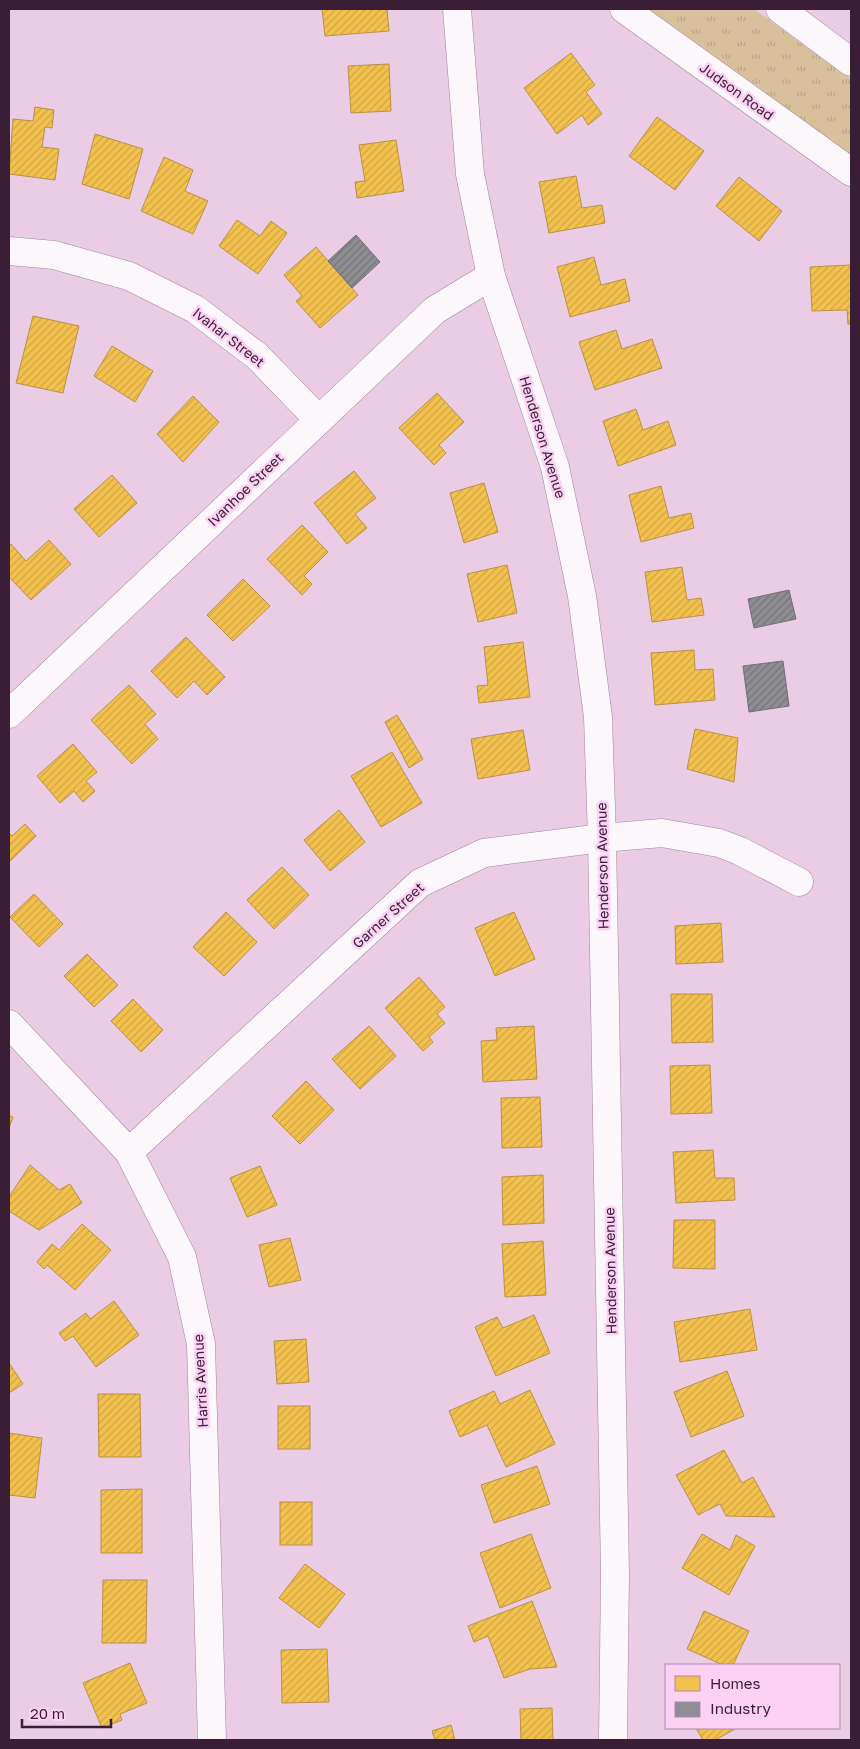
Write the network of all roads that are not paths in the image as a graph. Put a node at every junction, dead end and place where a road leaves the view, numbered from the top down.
1 (457, 9) edge
2 (624, 9) edge
3 (780, 9) edge
4 (851, 62) edge
5 (851, 172) edge
6 (9, 251) edge
7 (491, 276) junction
8 (318, 419) junction
9 (9, 714) edge
10 (602, 838) junction
11 (799, 882) dead end
12 (9, 1024) edge
13 (130, 1152) junction
14 (212, 1740) edge
15 (613, 1740) edge

1 - 7 street, Henderson Avenue
2 - 5 street, Judson Road
3 - 4 street
6 - 8 street, Ivahar Street
7 - 8 street, Ivanhoe Street
7 - 10 street, Henderson Avenue
8 - 9 street, Ivanhoe Street
10 - 11 street, Garner Street
10 - 13 street, Garner Street
10 - 15 street, Henderson Avenue
12 - 13 street, Harris Avenue
13 - 14 street, Harris Avenue

